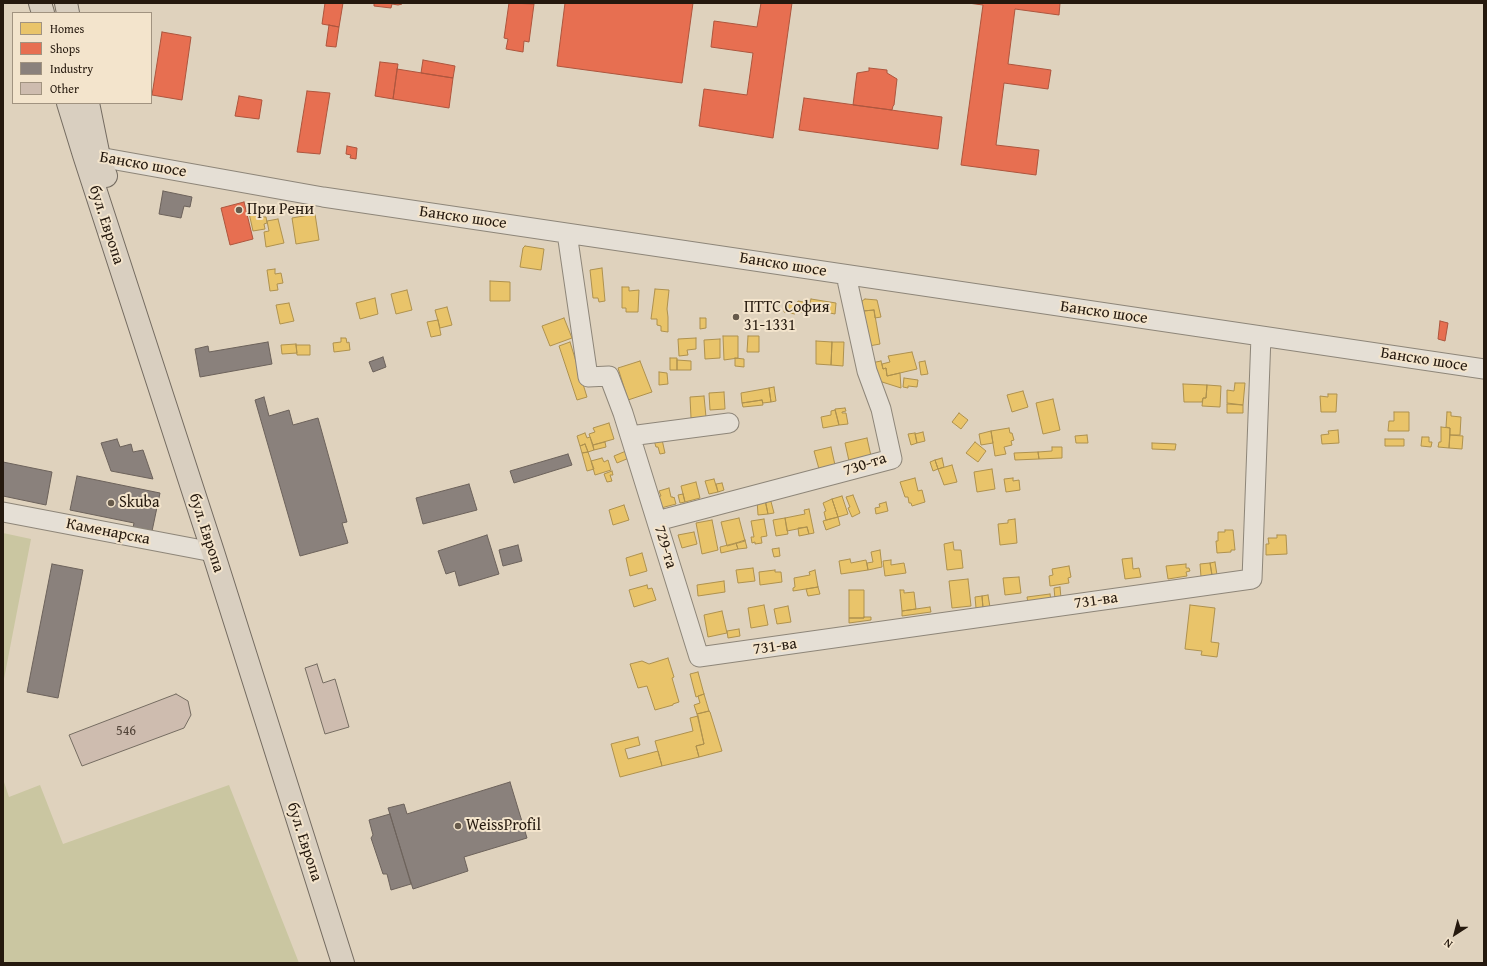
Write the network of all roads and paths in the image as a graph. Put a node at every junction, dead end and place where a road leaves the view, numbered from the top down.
1 (68, 104) edge
2 (88, 104) edge
3 (92, 156) junction
4 (567, 233) junction
5 (846, 275) junction
6 (1261, 336) junction
7 (1484, 370) edge
8 (729, 423) dead end
9 (630, 436) junction
10 (3, 512) edge
11 (657, 521) junction
12 (213, 552) junction
13 (700, 657) joint
14 (343, 963) edge
15 (354, 963) edge

1 - 3 main road, бул. Европа
2 - 3 main road, бул. Европа
3 - 4 street, Банско шосе
3 - 12 main road, бул. Европа
3 - 15 main road, бул. Европа
4 - 5 street, Банско шосе
4 - 9 street, 729-та
5 - 6 street, Банско шосе
5 - 11 street, 730-та
6 - 7 street, Банско шосе
6 - 13 street, 731-ва
8 - 9 street
9 - 11 street, 729-та
10 - 12 street, Каменарска
11 - 13 street, 729-та
12 - 14 main road, бул. Европа

